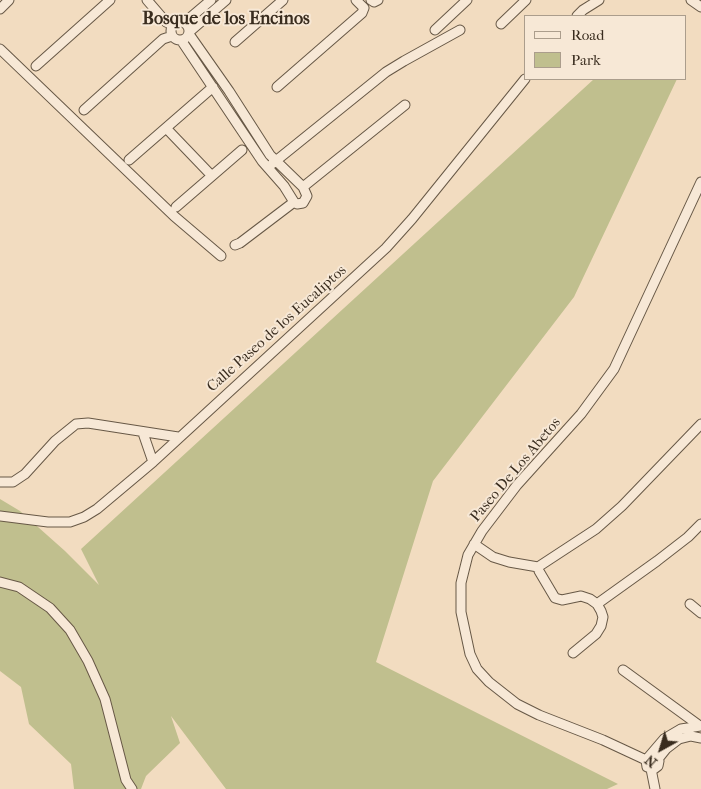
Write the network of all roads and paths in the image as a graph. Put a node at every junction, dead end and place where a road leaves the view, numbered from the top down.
1 (10, 0) edge
2 (110, 0) edge
3 (147, 0) edge
4 (211, 0) edge
5 (226, 0) edge
6 (282, 0) edge
7 (356, 0) edge
8 (467, 0) edge
9 (526, 0) edge
10 (599, 0) edge
11 (691, 0) edge
12 (701, 8) edge
13 (0, 9) edge
14 (578, 15) edge
15 (184, 23) junction
16 (501, 24) dead end
17 (173, 25) junction
18 (435, 30) dead end
19 (460, 30) dead end
20 (186, 35) junction
21 (172, 36) junction
22 (235, 42) dead end
23 (0, 49) edge
24 (36, 66) dead end
25 (524, 80) edge
26 (213, 87) junction
27 (277, 87) dead end
28 (229, 91) junction
29 (220, 97) junction
30 (405, 104) dead end
31 (84, 110) dead end
32 (166, 128) junction
33 (242, 150) dead end
34 (129, 160) dead end
35 (276, 161) junction
36 (268, 167) junction
37 (212, 176) junction
38 (701, 182) edge
39 (303, 187) junction
40 (294, 202) junction
41 (176, 207) dead end
42 (235, 245) dead end
43 (221, 256) dead end
44 (701, 424) edge
45 (143, 433) junction
46 (178, 437) junction
47 (153, 462) junction
48 (0, 482) edge
49 (0, 516) edge
50 (701, 524) edge
51 (474, 544) junction
52 (538, 567) junction
53 (0, 582) edge
54 (597, 604) junction
55 (690, 604) dead end
56 (701, 613) edge
57 (573, 653) dead end
58 (622, 670) dead end
59 (700, 726) edge
60 (701, 738) edge
61 (652, 758) junction
62 (132, 789) edge
63 (655, 789) edge

1 - 13 street
2 - 24 street
3 - 17 street
4 - 15 street
5 - 20 street
6 - 22 street
7 - 27 street
8 - 18 street
9 - 16 street
10 - 14 street
11 - 12 street
15 - 17 street
15 - 20 street
17 - 21 street
19 - 35 street
20 - 21 street
20 - 26 street
20 - 28 street
21 - 31 street
23 - 43 street
25 - 46 street, Calle Paseo de los Eucaliptos
26 - 29 street
26 - 32 street
28 - 29 street
28 - 35 street
29 - 36 street
30 - 39 street
32 - 34 street
32 - 37 street
33 - 37 street
35 - 36 street
35 - 39 street
36 - 40 street
37 - 41 street
38 - 51 street, Paseo De Los Abetos
39 - 40 street
40 - 42 street
44 - 52 street
45 - 46 street
45 - 47 street
45 - 48 street
46 - 47 street, Calle Paseo de los Eucaliptos
47 - 49 street, Calle Paseo de los Eucaliptos
50 - 54 street
51 - 52 street
51 - 61 street, Paseo De Los Abetos
52 - 54 street
53 - 62 street
54 - 57 street
55 - 56 street
58 - 59 street
59 - 61 street
60 - 61 street
61 - 63 street

